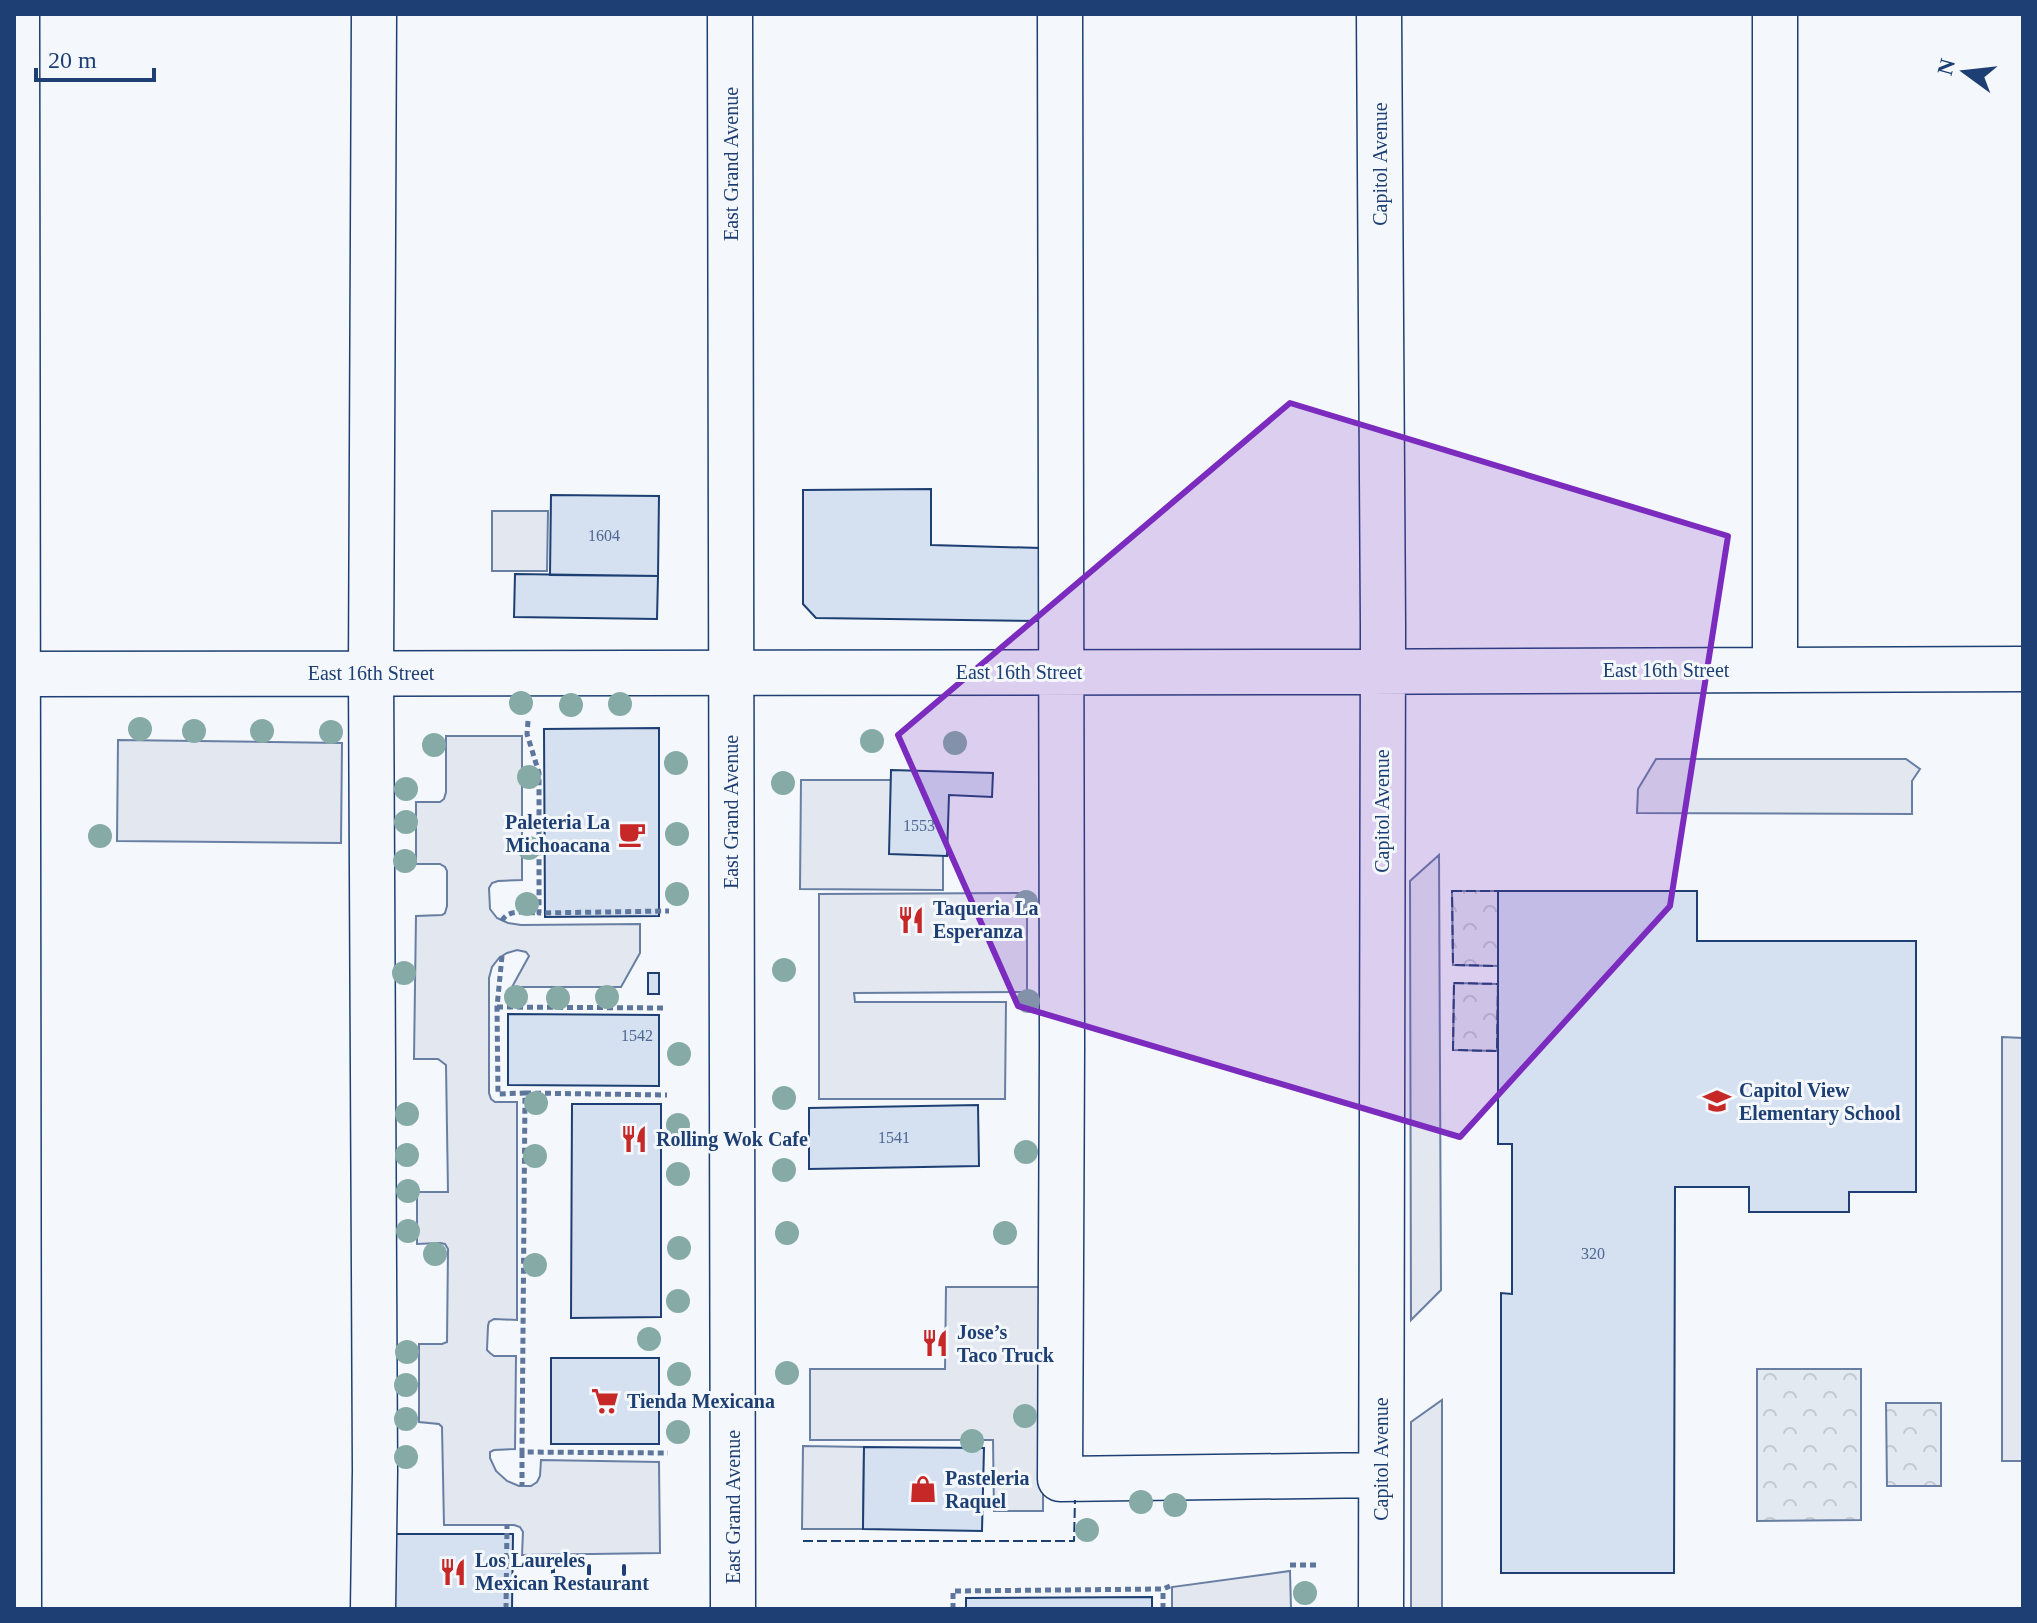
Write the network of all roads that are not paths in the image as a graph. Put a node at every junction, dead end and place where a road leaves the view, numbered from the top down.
1 (17, 14) edge
2 (374, 14) edge
3 (730, 14) edge
4 (1060, 14) edge
5 (1379, 14) edge
6 (1775, 14) edge
7 (2023, 669) edge
8 (1775, 670) junction
9 (1062, 672) junction
10 (1382, 672) junction
11 (371, 673) junction
12 (731, 673) junction
13 (16, 674) edge
14 (1381, 1475) junction
15 (19, 1609) edge
16 (373, 1609) edge
17 (733, 1609) edge
18 (1381, 1609) edge

1 - 13 street
2 - 11 street
3 - 12 street, East Grand Avenue
4 - 9 street
5 - 10 street, Capitol Avenue
6 - 8 street
7 - 8 street, East 16th Street
8 - 10 street, East 16th Street
9 - 10 street, East 16th Street
9 - 12 street, East 16th Street
9 - 14 street
10 - 14 street, Capitol Avenue
11 - 12 street, East 16th Street
11 - 13 street, East 16th Street
11 - 16 street
12 - 17 street, East Grand Avenue
13 - 15 street
14 - 18 street, Capitol Avenue

